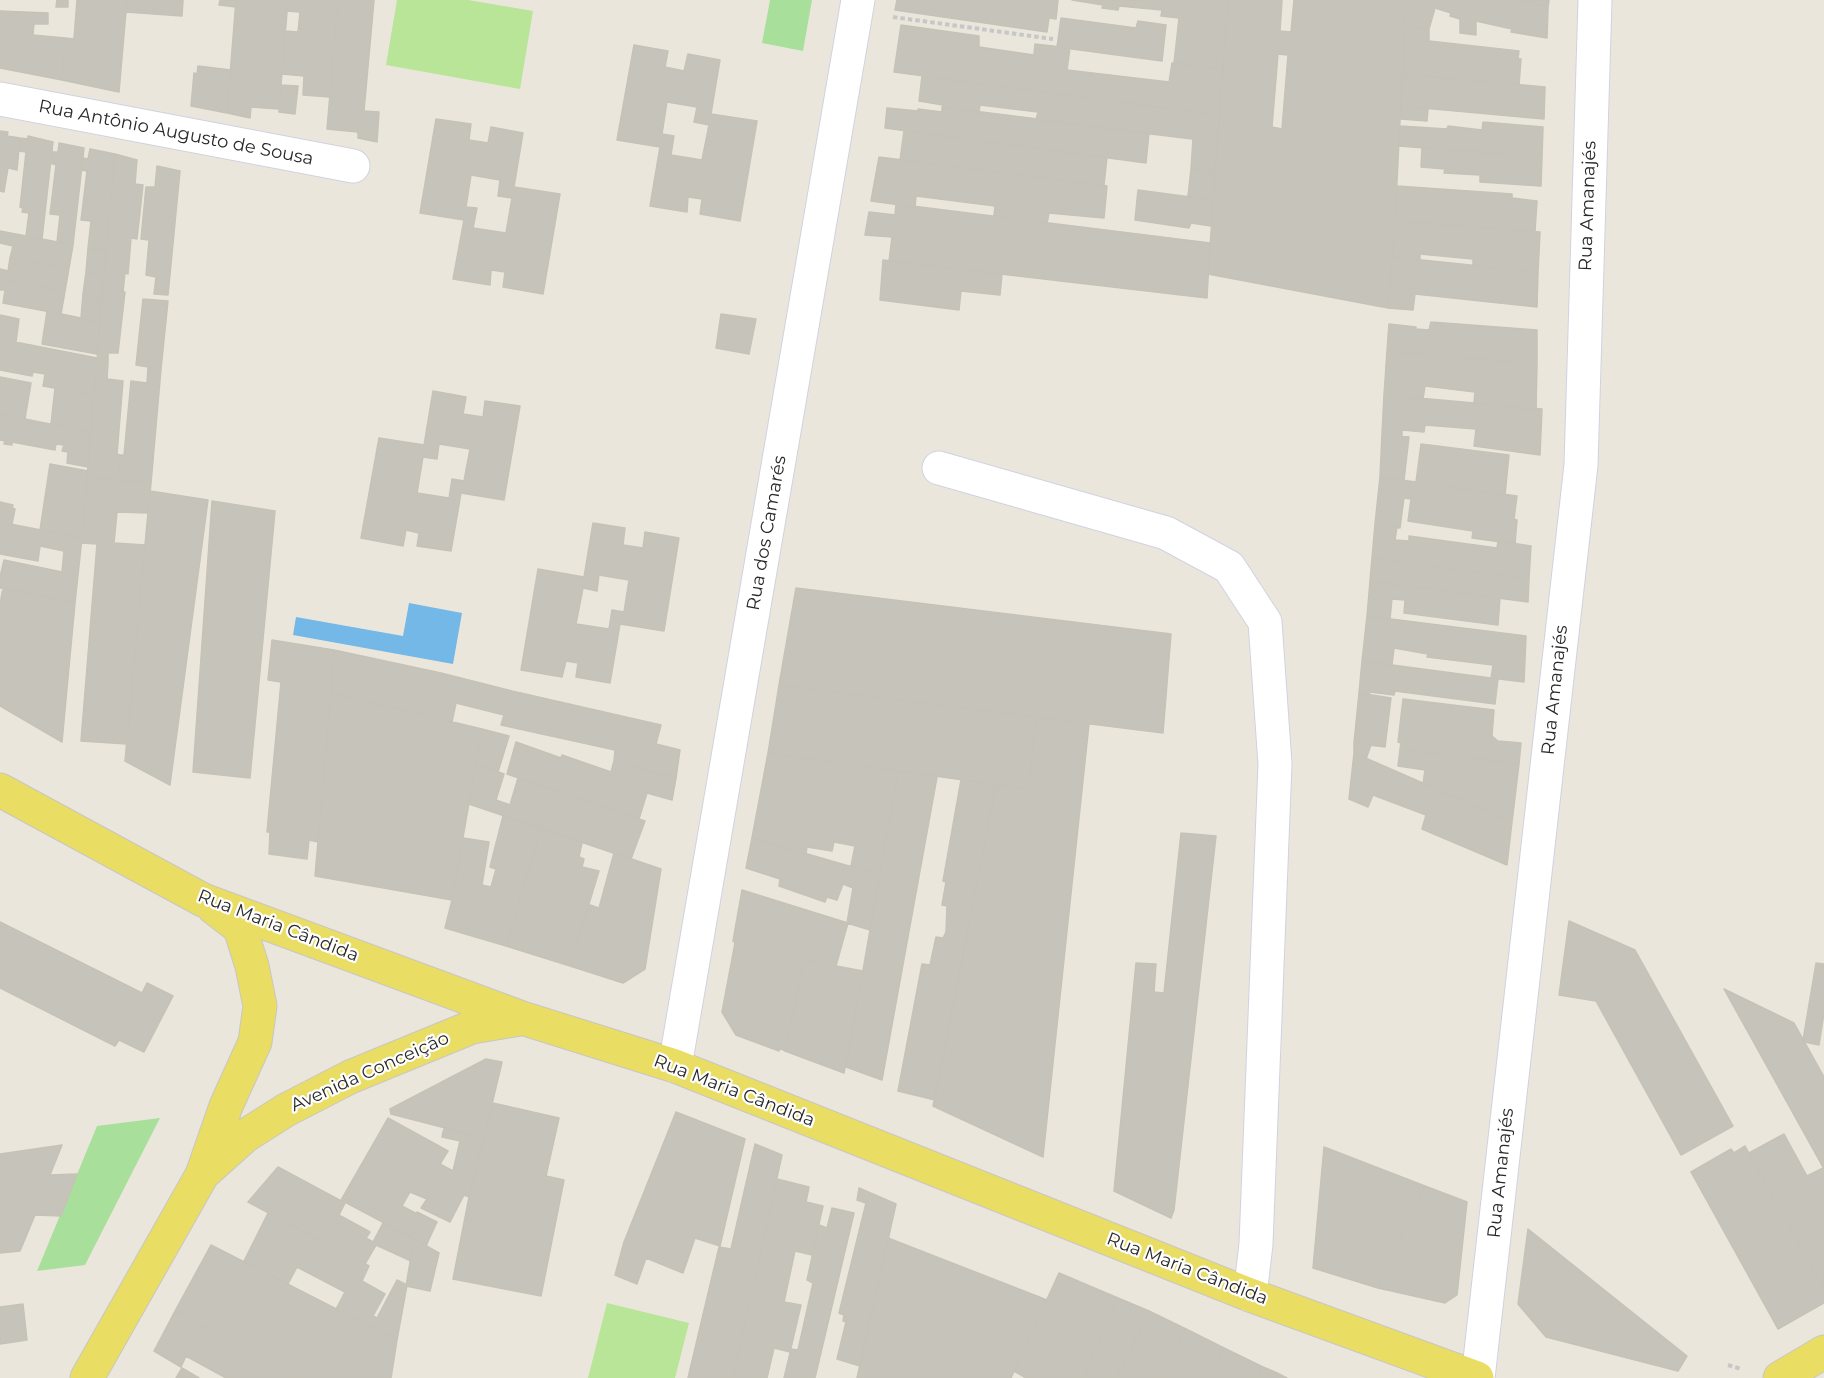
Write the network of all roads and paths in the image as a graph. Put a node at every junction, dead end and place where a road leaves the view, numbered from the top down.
1 (1595, 0) edge
2 (857, 6) edge
3 (1053, 39) dead end
4 (0, 99) edge
5 (352, 166) dead end
6 (939, 468) dead end
7 (0, 790) edge
8 (203, 900) junction
9 (522, 1018) junction
10 (675, 1066) junction
11 (202, 1175) junction
12 (1250, 1295) junction
13 (1824, 1352) edge
14 (87, 1378) edge
15 (1477, 1378) edge
16 (1780, 1378) edge

1 - 15 street, Rua Amanajés
2 - 3 path
2 - 10 street, Rua dos Camarés
4 - 5 street, Rua Antônio Augusto de Sousa
6 - 12 street
7 - 8 main road, Rua Maria Cândida
8 - 9 main road, Rua Maria Cândida
8 - 11 main road, Avenida Conceição
9 - 10 main road, Rua Maria Cândida
9 - 11 main road, Avenida Conceição
10 - 12 main road, Rua Maria Cândida
11 - 14 main road, Avenida Conceição
12 - 15 main road, Rua Maria Cândida
13 - 16 main road

